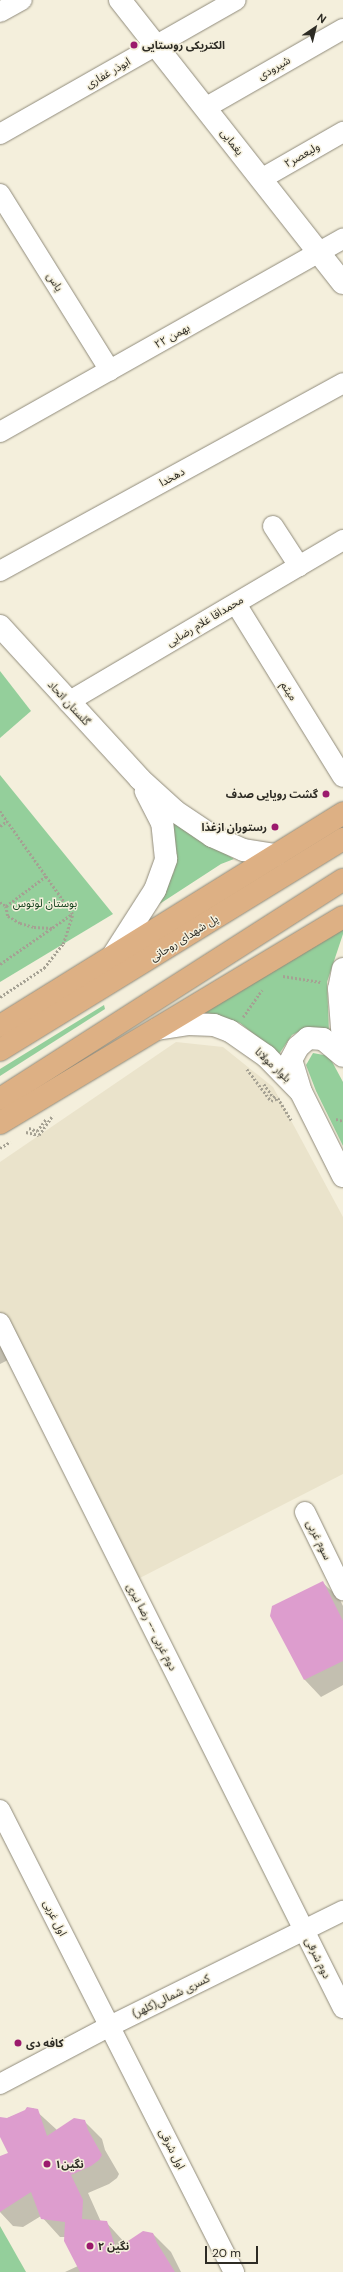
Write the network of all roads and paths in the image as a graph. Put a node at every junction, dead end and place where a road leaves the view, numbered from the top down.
1 (22, 0) edge
2 (120, 0) edge
3 (236, 0) edge
4 (0, 12) edge
5 (343, 29) edge
6 (156, 46) junction
7 (205, 108) junction
8 (343, 132) edge
9 (0, 134) edge
10 (261, 179) junction
11 (0, 194) edge
12 (343, 239) edge
13 (319, 252) junction
14 (343, 283) edge
15 (110, 370) junction
16 (343, 383) edge
17 (0, 432) edge
18 (273, 526) dead end
19 (343, 540) edge
20 (299, 566) junction
21 (0, 571) edge
22 (236, 604) junction
23 (0, 626) edge
24 (68, 702) junction
25 (343, 777) edge
26 (140, 779) junction
27 (0, 811) edge
28 (343, 813) edge
29 (7, 821) junction
30 (0, 826) edge
31 (343, 839) edge
32 (276, 855) junction
33 (46, 876) junction
34 (343, 880) edge
35 (0, 902) edge
36 (6, 906) junction
37 (73, 914) junction
38 (343, 917) edge
39 (52, 928) junction
40 (114, 954) junction
41 (0, 964) edge
42 (280, 976) dead end
43 (335, 976) edge
44 (264, 987) dead end
45 (0, 997) edge
46 (240, 1023) dead end
47 (0, 1026) edge
48 (154, 1029) junction
49 (343, 1041) edge
50 (0, 1050) edge
51 (343, 1056) edge
52 (244, 1065) dead end
53 (250, 1067) dead end
54 (301, 1092) junction
55 (0, 1099) edge
56 (58, 1109) dead end
57 (51, 1112) dead end
58 (294, 1118) dead end
59 (293, 1123) dead end
60 (7, 1129) edge
61 (11, 1141) dead end
62 (0, 1144) edge
63 (0, 1148) edge
64 (343, 1176) edge
65 (0, 1323) edge
66 (305, 1512) dead end
67 (343, 1590) edge
68 (0, 1810) edge
69 (343, 1911) edge
70 (304, 1930) junction
71 (343, 2008) edge
72 (110, 2026) junction
73 (0, 2084) edge
74 (234, 2272) edge

1 - 4 street
2 - 6 street, یغمایی
3 - 6 street, ابوذر غفاری
5 - 7 street, شیرودی
6 - 7 street, یغمایی
6 - 9 street, ابوذر غفاری
7 - 10 street, یغمایی
8 - 10 street, ولیعصر۲
10 - 13 street, یغمایی
11 - 15 street, یاس
12 - 13 street, ۲۲ بهمن
13 - 14 street, یغمایی
13 - 15 street, ۲۲ بهمن
15 - 17 street, ۲۲ بهمن
16 - 21 street, دهخدا
18 - 20 street
19 - 20 street, محمداقا غلام رضایی
20 - 22 street, محمداقا غلام رضایی
22 - 24 street, محمداقا غلام رضایی
22 - 25 street, میثم
23 - 24 street, گلستان اتحاد
24 - 26 street, گلستان اتحاد
26 - 32 street
26 - 40 street
27 - 29 path
28 - 32 main road
29 - 30 path
29 - 33 path
31 - 50 main road, پل شهدای روحانی
32 - 40 main road
33 - 36 path
33 - 37 path
34 - 55 main road
35 - 36 path
36 - 39 path
37 - 39 path
37 - 45 path
38 - 48 main road
39 - 41 path
40 - 47 main road
42 - 43 path
43 - 49 street
44 - 46 path
48 - 54 street, بلوار مولانا
48 - 60 main road
51 - 54 street
52 - 59 path
53 - 58 path
54 - 64 street, بلوار مولانا
56 - 57 path
60 - 62 path
61 - 63 path
65 - 70 street, دوم غربی -- رضا نیری
66 - 67 street, سوم غربی
68 - 72 street, اول غربی
69 - 70 street, کسری شمالی(کلهر)
70 - 71 street, دوم شرقی
70 - 72 street, کسری شمالی(کلهر)
72 - 73 street, کسری شمالی(کلهر)
72 - 74 street, اول شرقی

